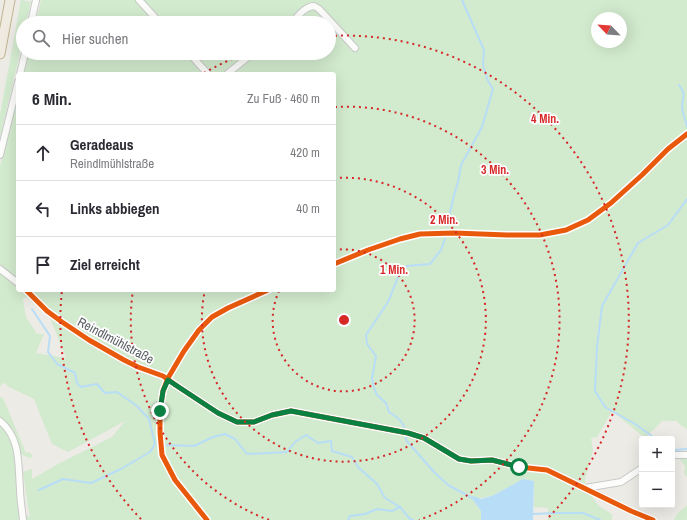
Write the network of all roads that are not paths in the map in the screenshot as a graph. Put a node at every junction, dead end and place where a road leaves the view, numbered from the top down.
1 (10, 0) edge
2 (36, 0) edge
3 (139, 0) edge
4 (33, 16) edge
5 (154, 16) edge
6 (298, 16) edge
7 (326, 16) edge
8 (336, 27) edge
9 (356, 48) dead end
10 (0, 54) edge
11 (23, 60) edge
12 (195, 60) edge
13 (244, 60) edge
14 (20, 72) edge
15 (206, 72) edge
16 (229, 72) edge
17 (16, 90) edge
18 (0, 155) edge
19 (0, 269) edge
20 (16, 282) edge
21 (28, 292) edge
22 (0, 421) edge
23 (675, 455) edge
24 (687, 455) edge
25 (639, 470) edge
26 (585, 488) junction
27 (23, 520) edge
28 (653, 520) edge

1 - 10 highway
2 - 4 street
3 - 5 street
6 - 7 street
8 - 9 street
11 - 14 street
12 - 15 street
13 - 16 street
17 - 18 street
19 - 20 street
21 - 26 street, Reindlmühlstraße
22 - 27 street
23 - 24 street
25 - 26 street
26 - 28 street, Reindlmühlstraße

